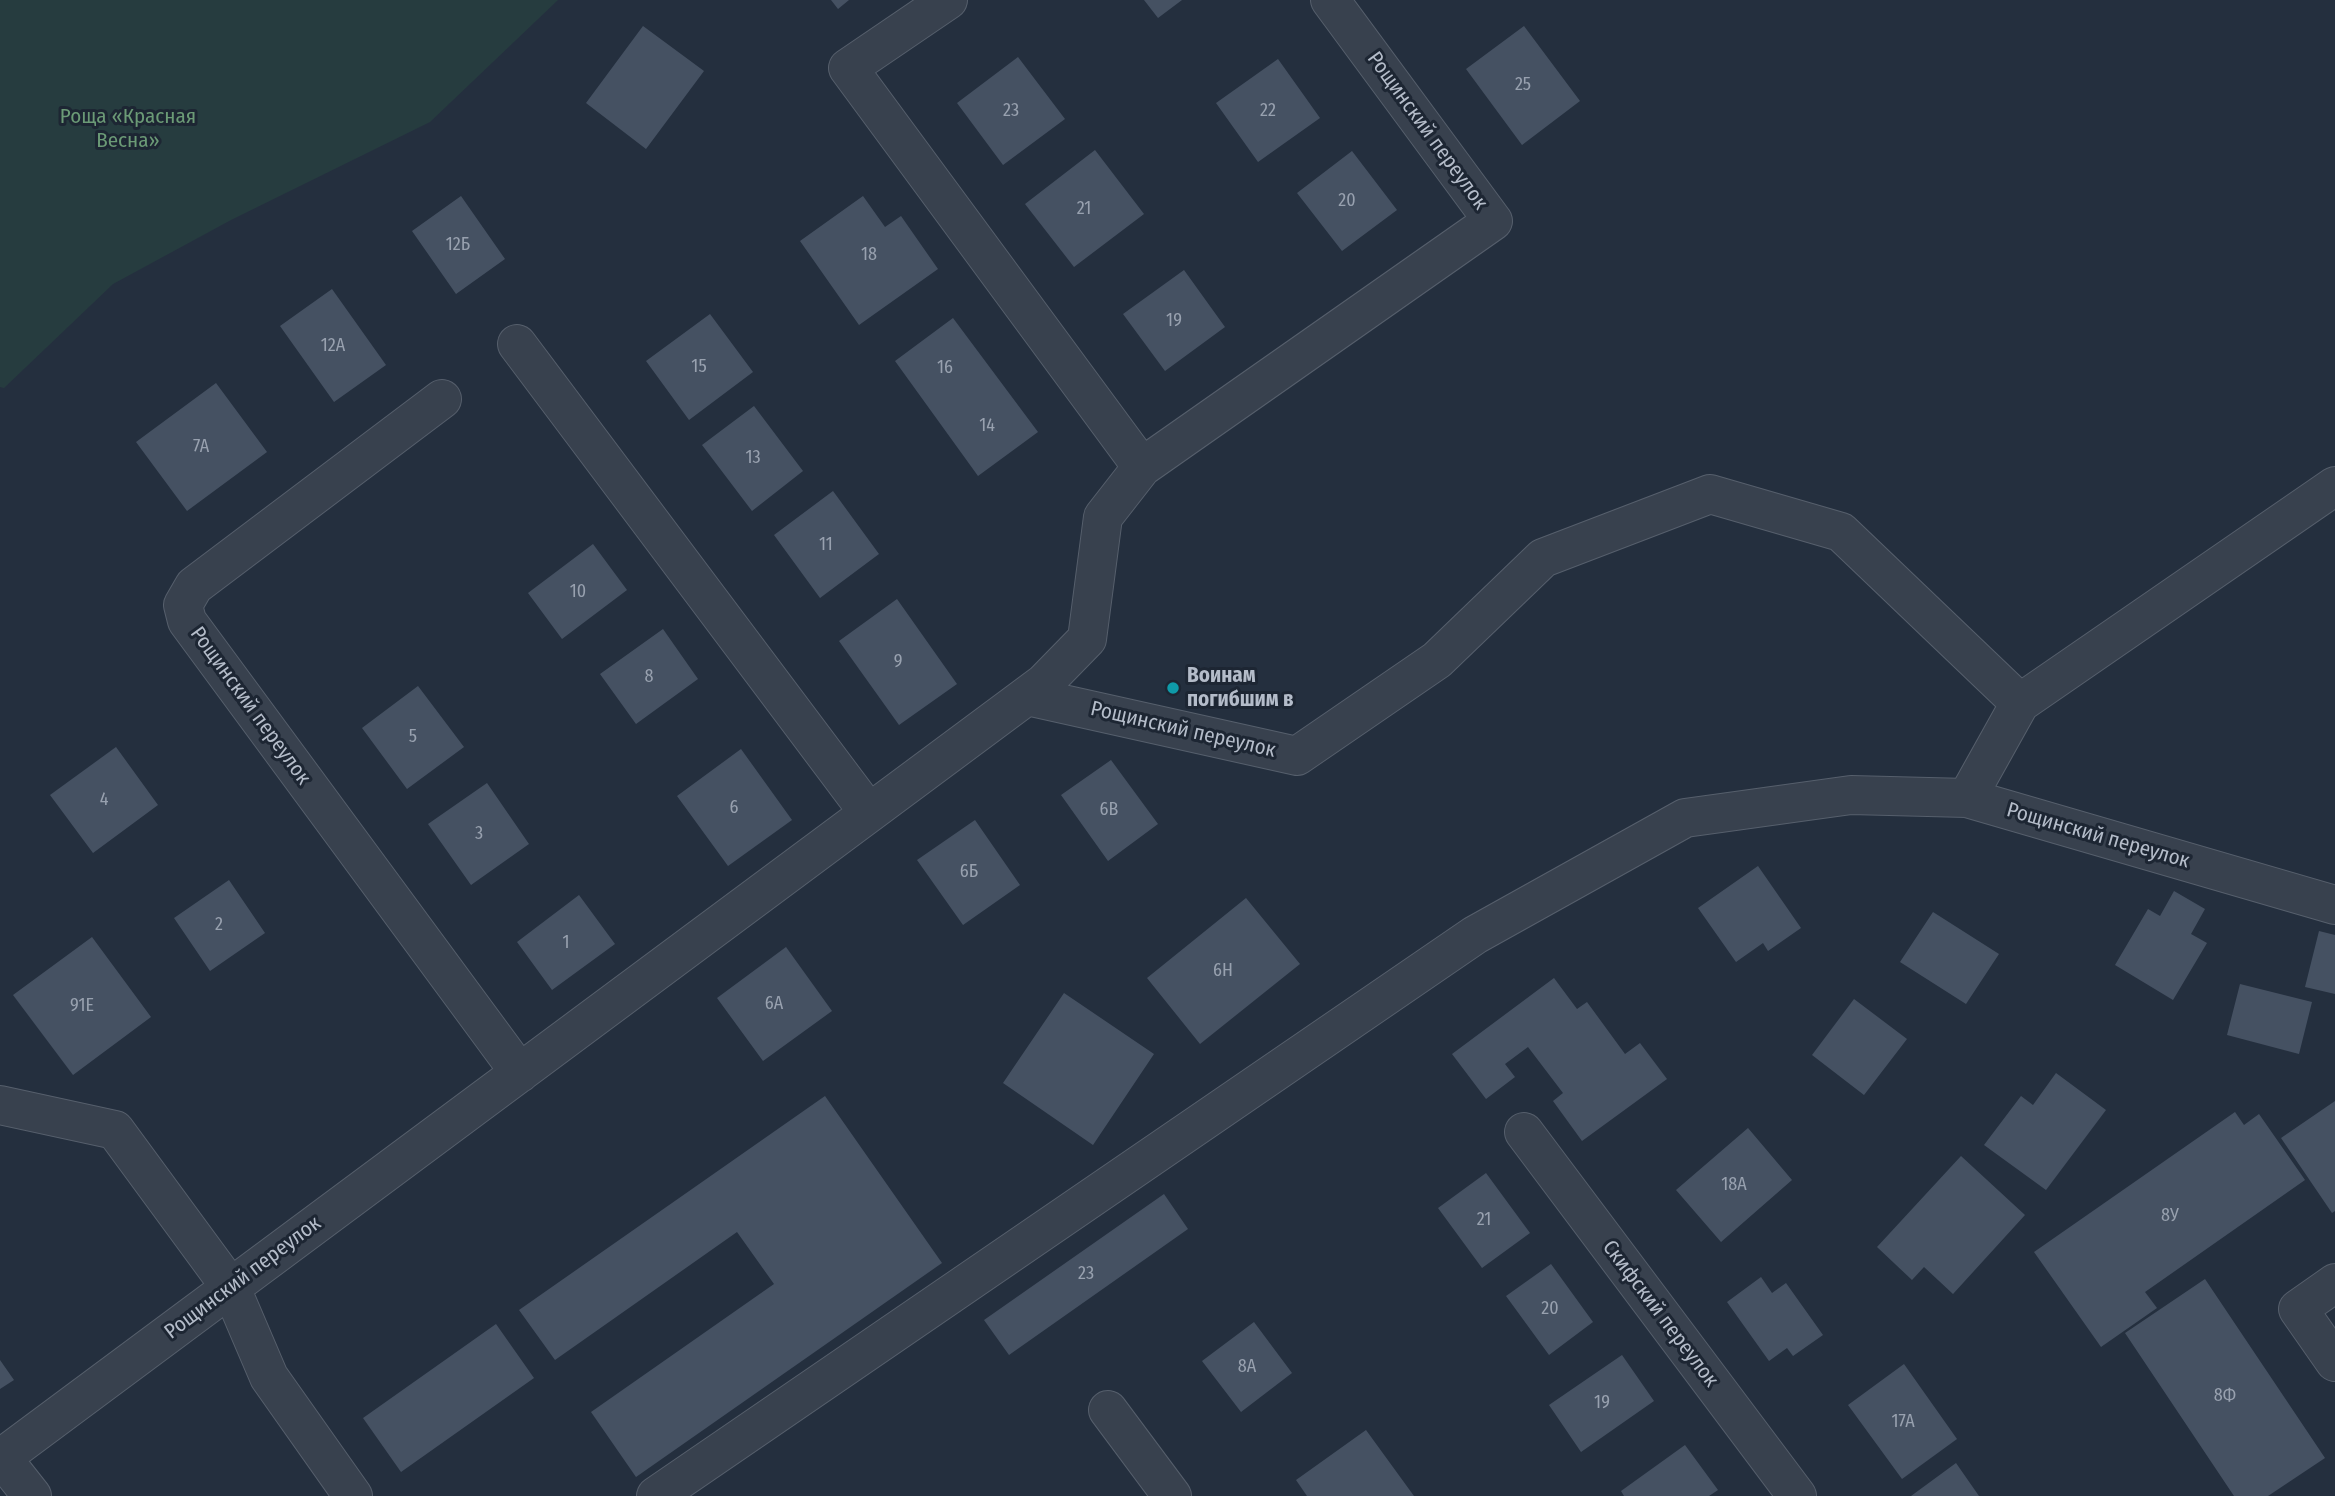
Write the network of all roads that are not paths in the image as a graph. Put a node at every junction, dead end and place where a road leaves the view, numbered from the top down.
1 (948, 0) edge
2 (1330, 0) edge
3 (517, 344) dead end
4 (442, 400) dead end
5 (1142, 467) junction
6 (2335, 486) edge
7 (1027, 696) junction
8 (2020, 702) junction
9 (1967, 798) junction
10 (869, 813) junction
11 (2335, 905) edge
12 (520, 1073) junction
13 (0, 1105) edge
14 (1524, 1132) dead end
15 (2335, 1283) edge
16 (231, 1288) junction
17 (2335, 1363) edge
18 (1108, 1410) dead end
19 (1, 1458) edge
20 (32, 1496) edge
21 (352, 1496) edge
22 (656, 1496) edge
23 (1172, 1496) edge
24 (1797, 1496) edge

1 - 5 street
2 - 5 street, Рощинский переулок
3 - 10 street
4 - 12 street, Рощинский переулок
5 - 7 street, Рощинский переулок
6 - 8 street
7 - 8 street, Рощинский переулок
7 - 10 street, Рощинский переулок
8 - 9 street
9 - 11 street, Рощинский переулок
9 - 22 street, Рощинский переулок
10 - 12 street, Рощинский переулок
12 - 16 street, Рощинский переулок
13 - 16 street
14 - 24 street, Скифский переулок
15 - 17 street
16 - 19 street, Рощинский переулок
16 - 21 street
18 - 23 street
19 - 20 street

